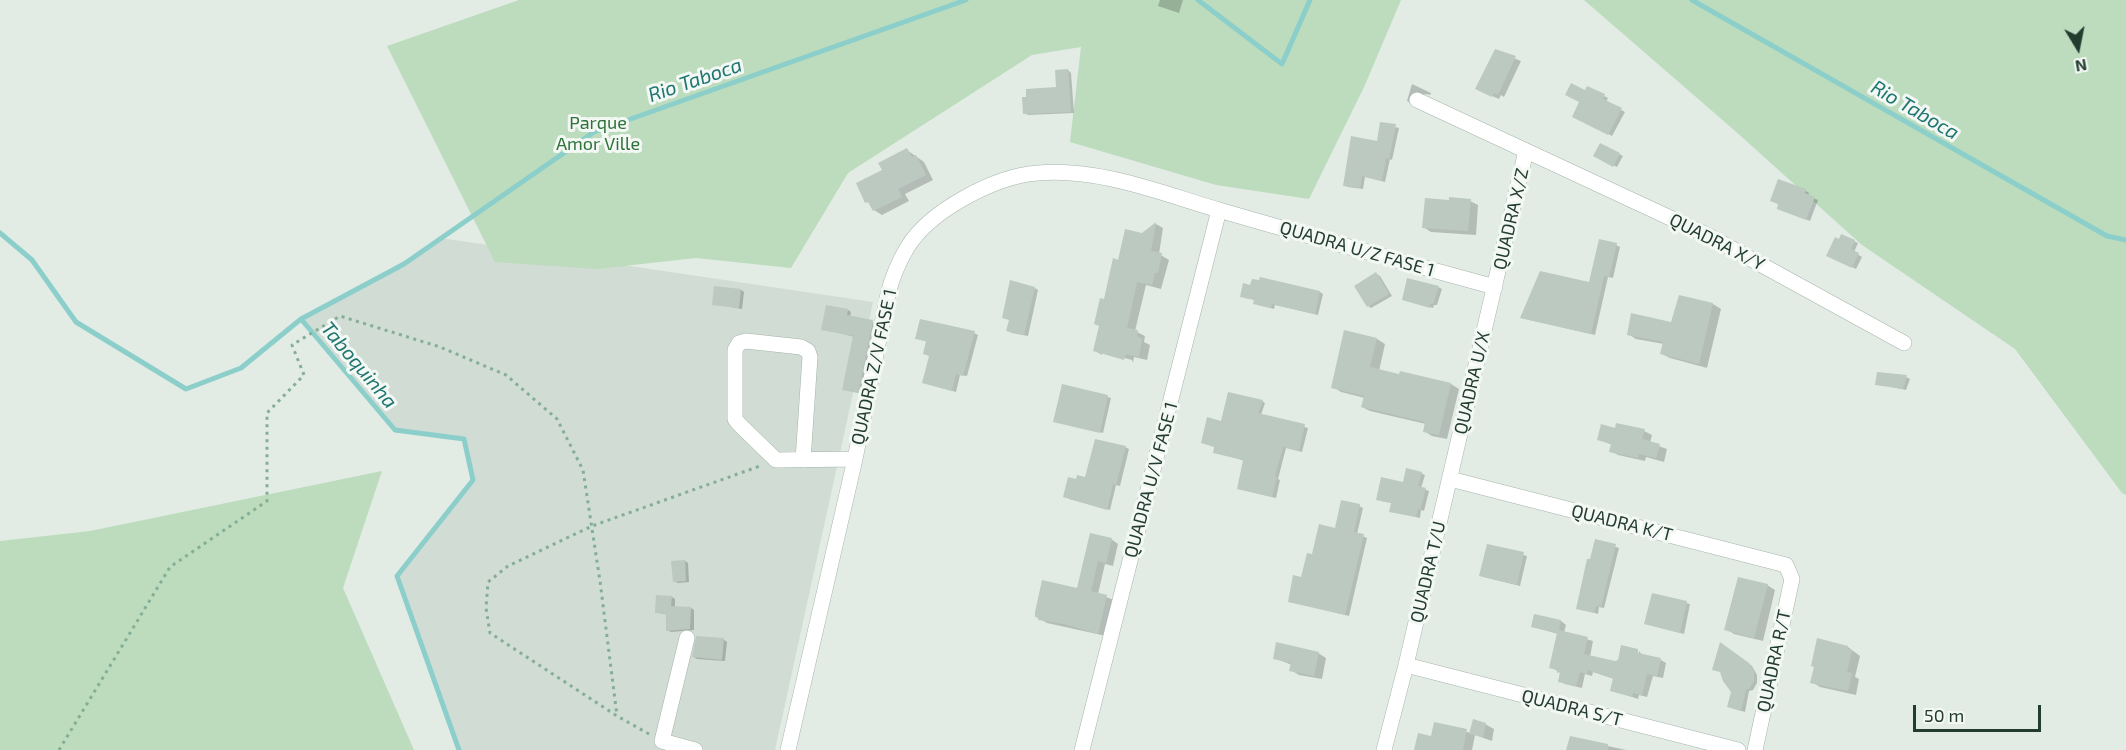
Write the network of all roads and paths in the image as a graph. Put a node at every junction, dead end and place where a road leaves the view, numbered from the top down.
1 (1417, 100) dead end
2 (1526, 151) junction
3 (1219, 210) junction
4 (1495, 287) junction
5 (1904, 343) dead end
6 (855, 459) junction
7 (776, 460) junction
8 (803, 460) junction
9 (1450, 479) junction
10 (592, 526) junction
11 (1791, 572) joint
12 (687, 638) dead end
13 (1406, 665) junction
14 (617, 716) junction
15 (662, 741) junction
16 (59, 750) edge
17 (695, 750) edge
18 (788, 750) edge
19 (1082, 750) edge
20 (1384, 750) edge
21 (1738, 750) edge
22 (1755, 750) edge

1 - 2 street, QUADRA X/Y
2 - 4 street, QUADRA X/Z
2 - 5 street, QUADRA X/Y
3 - 4 street, QUADRA U/Z FASE 1
3 - 6 street, QUADRA Z/V FASE 1
3 - 19 street, QUADRA U/V FASE 1
4 - 9 street, QUADRA U/X
6 - 8 street
6 - 18 street, QUADRA Z/V FASE 1
7 - 8 street
7 - 8 street
7 - 10 path
9 - 11 street, QUADRA K/T
9 - 13 street, QUADRA T/U
10 - 14 path
10 - 14 path
10 - 16 path
11 - 22 street, QUADRA R/T
12 - 15 street
13 - 20 street, QUADRA T/U
13 - 21 street, QUADRA S/T
14 - 15 path
15 - 17 street

